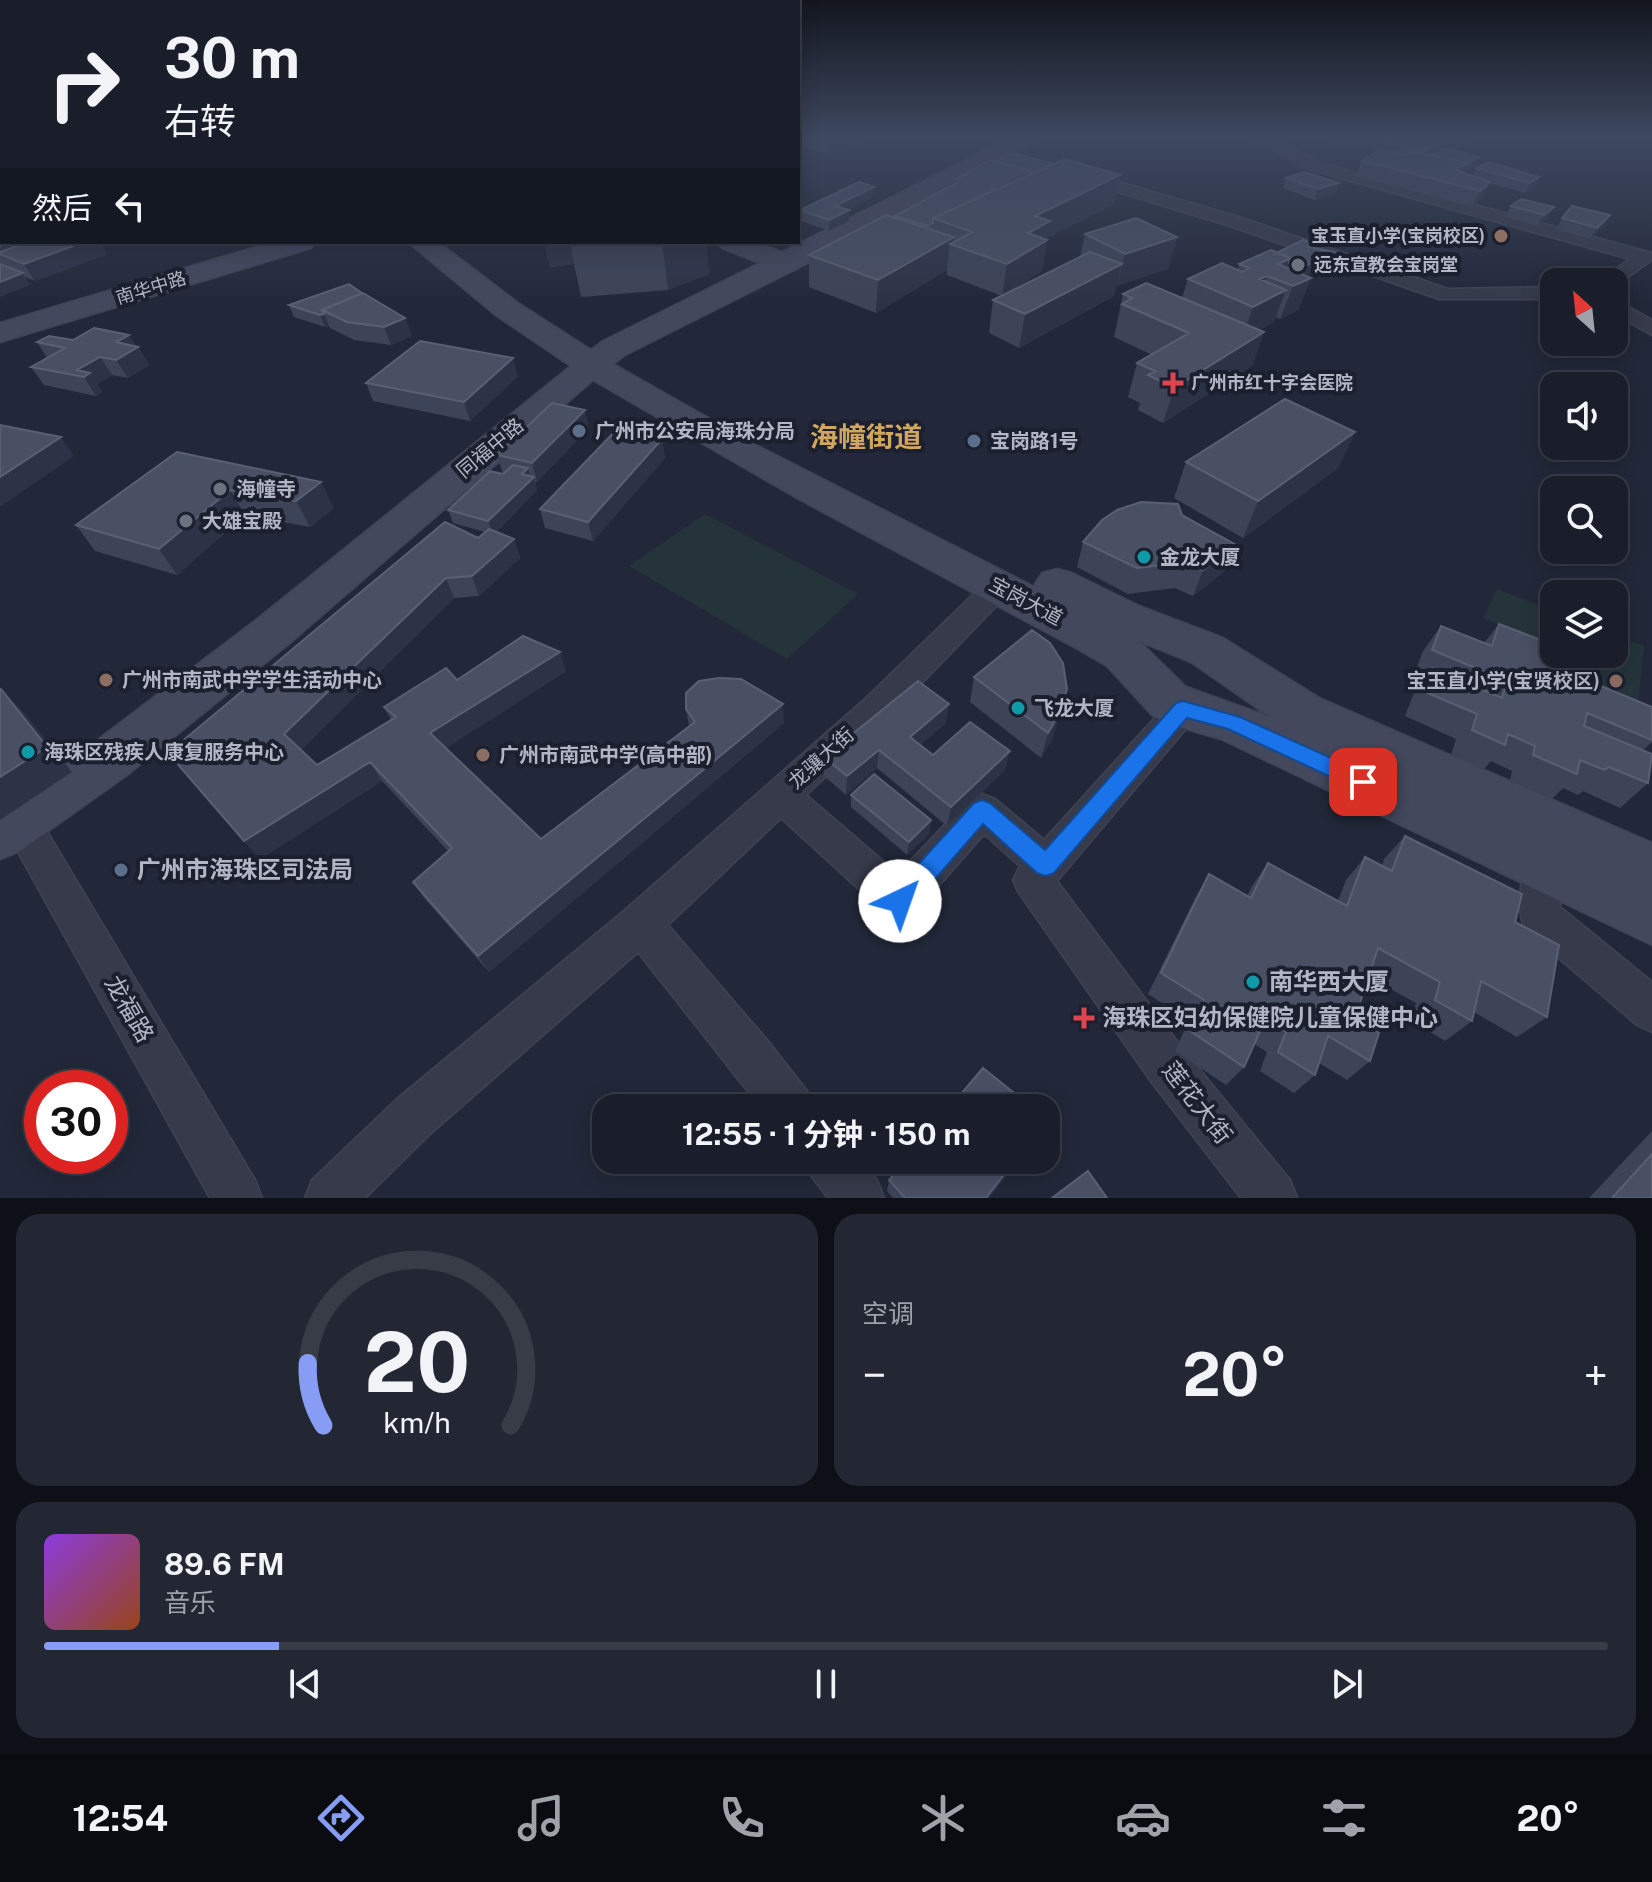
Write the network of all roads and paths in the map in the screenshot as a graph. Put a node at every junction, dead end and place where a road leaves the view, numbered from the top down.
1 (927, 193) edge
2 (1139, 193) edge
3 (1414, 193) edge
4 (295, 244) edge
5 (424, 244) edge
6 (462, 244) edge
7 (736, 244) edge
8 (1648, 256) edge
9 (786, 263) junction
10 (1628, 269) edge
11 (1540, 293) edge
12 (1628, 314) edge
13 (1652, 329) edge
14 (0, 333) edge
15 (603, 357) junction
16 (998, 587) junction
17 (1188, 642) junction
18 (1238, 669) junction
19 (1144, 675) junction
20 (1199, 713) junction
21 (780, 794) junction
22 (10, 827) edge
23 (1046, 865) junction
24 (1544, 867) junction
25 (1652, 870) edge
26 (1652, 917) edge
27 (638, 925) junction
28 (1652, 1010) edge
29 (780, 1094) edge
30 (840, 1174) edge
31 (237, 1198) edge
32 (330, 1198) edge
33 (859, 1198) edge
34 (1272, 1198) edge

1 - 9 main road, 同福中路
2 - 11 street
3 - 8 street
4 - 14 main road, 南华中路
5 - 15 main road, 宝岗大道
6 - 15 main road, 宝岗大道
7 - 9 main road
8 - 10 street
9 - 15 main road, 同福中路
12 - 13 street
15 - 16 main road, 宝岗大道
15 - 17 main road, 宝岗大道
15 - 22 main road, 同福中路
16 - 19 main road, 宝岗大道
16 - 21 street, 龙骧大街
17 - 18 main road, 宝岗大道
17 - 19 main road
18 - 20 main road
18 - 25 main road, 宝岗大道
19 - 20 main road, 宝岗大道
20 - 23 street
20 - 24 main road, 宝岗大道
21 - 23 street
21 - 27 street, 龙骧大街
22 - 31 street, 龙福路
23 - 34 street, 莲花大街
24 - 26 main road, 宝岗大道
24 - 28 street
27 - 29 street
27 - 32 street, 龙骧大街
30 - 33 street

